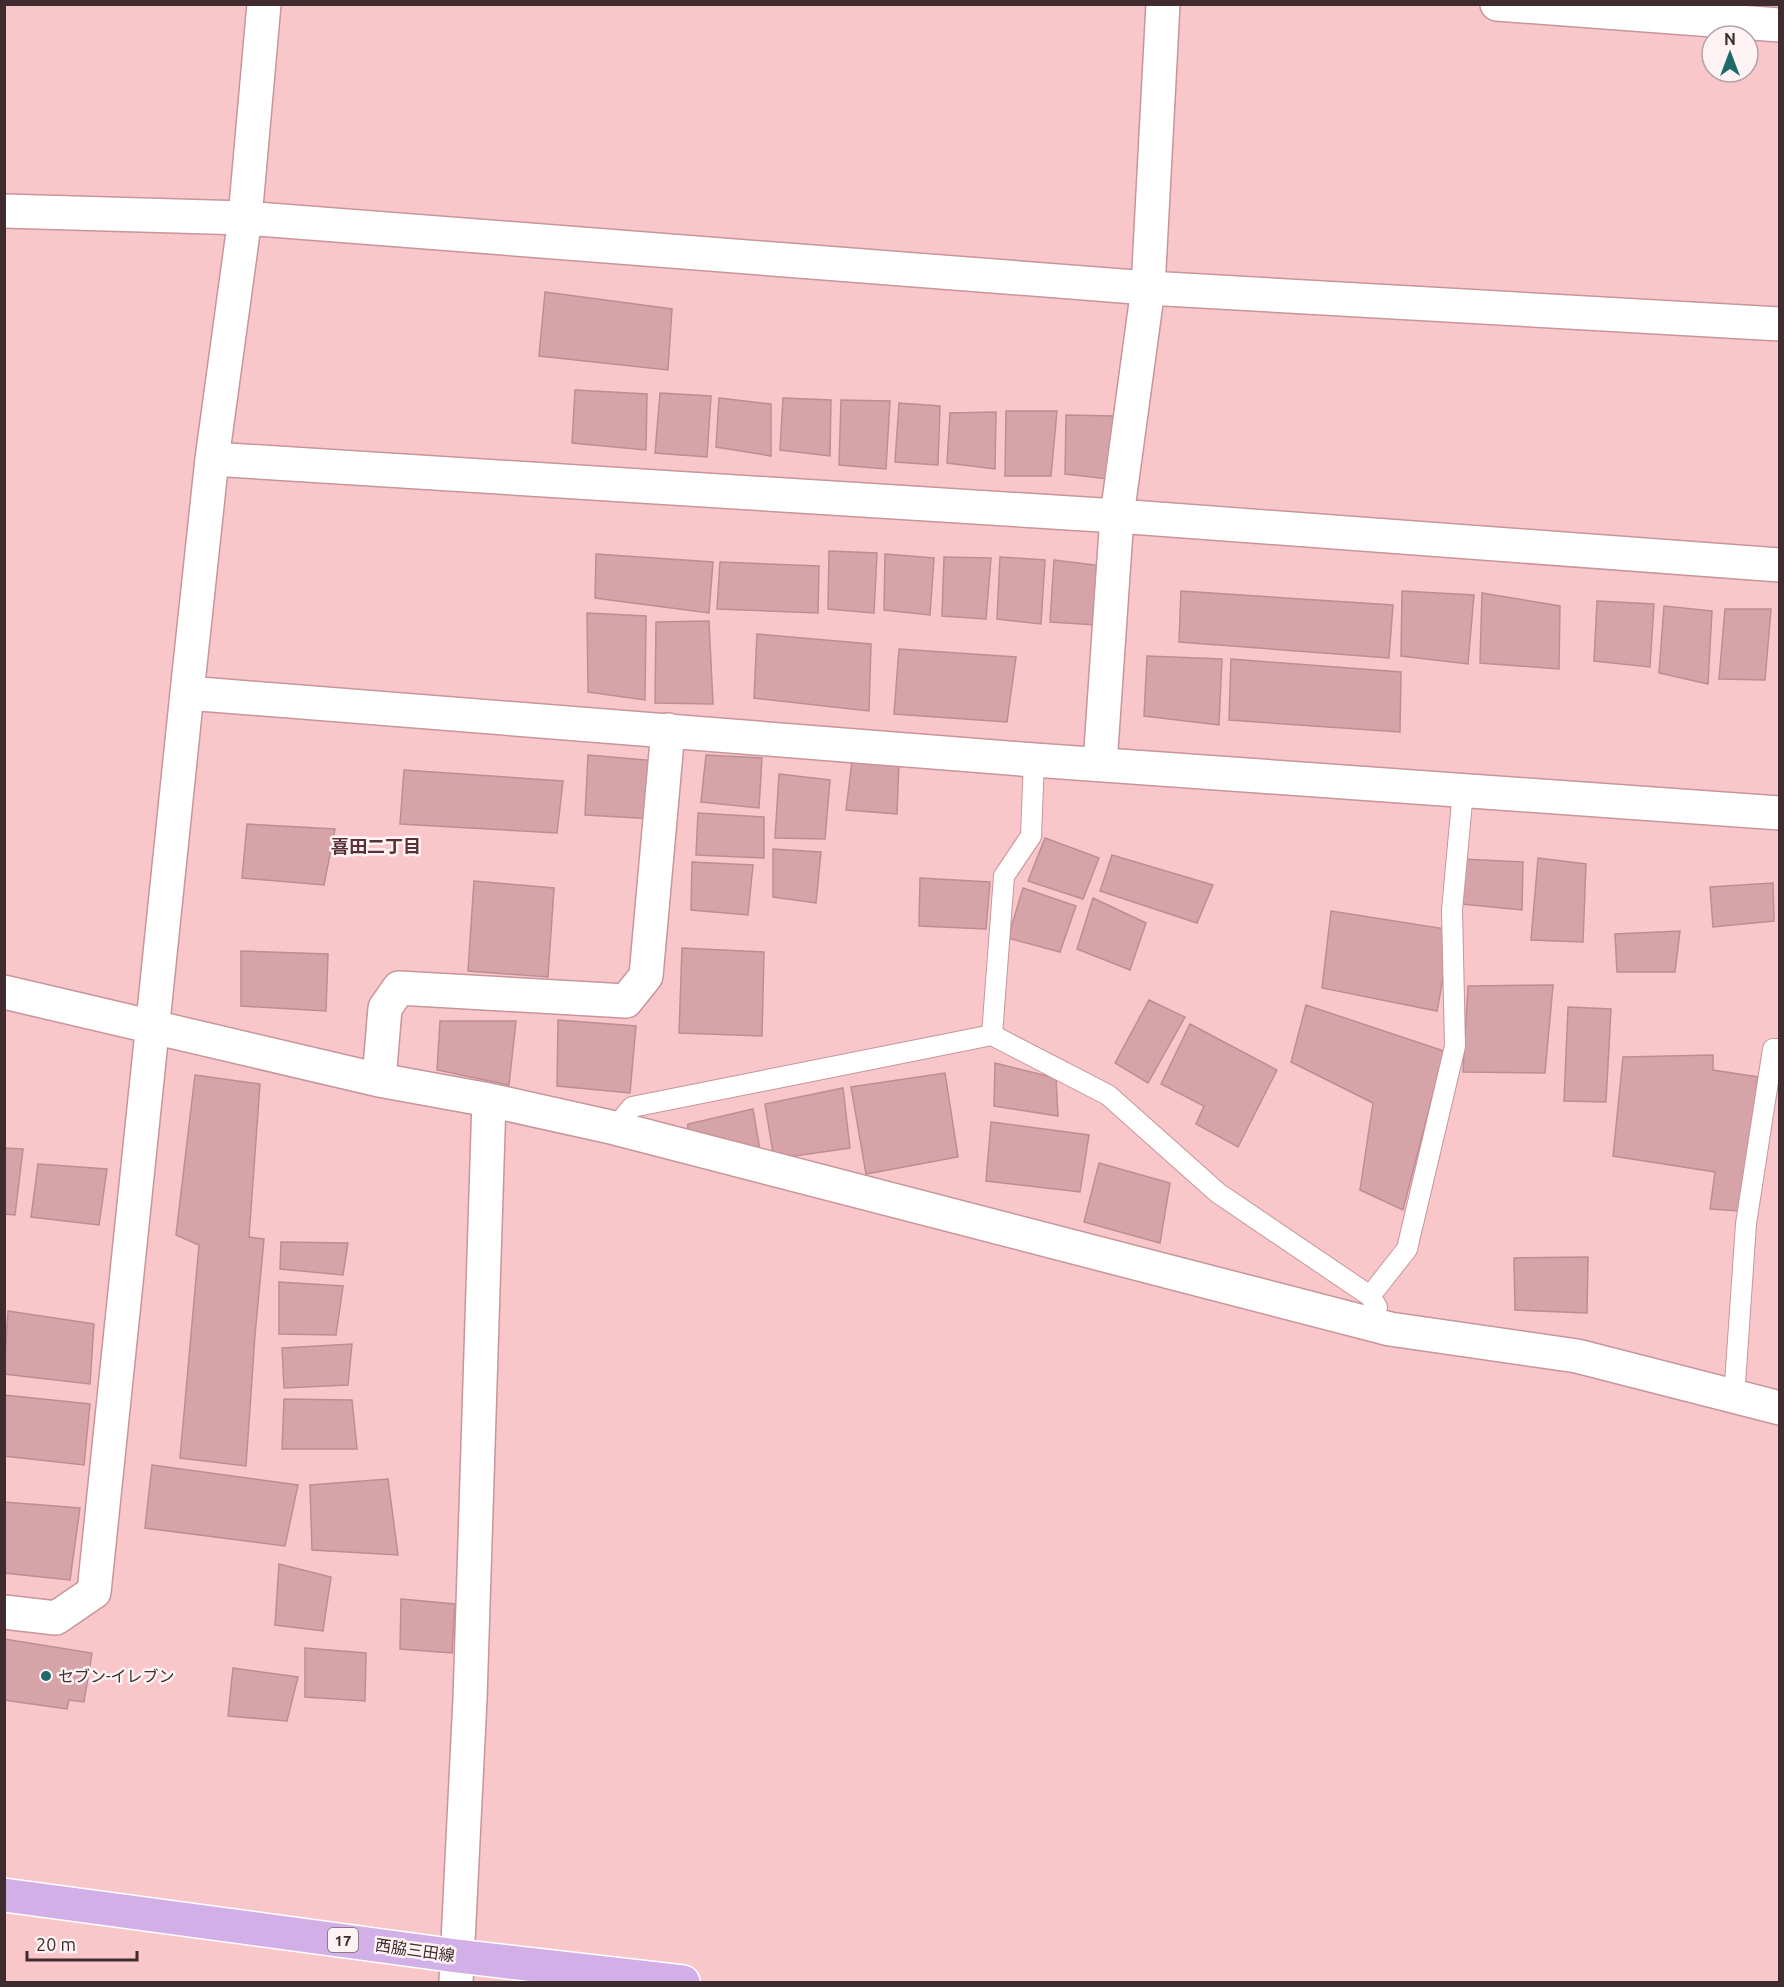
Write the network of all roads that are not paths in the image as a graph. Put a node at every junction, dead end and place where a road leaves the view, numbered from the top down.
1 (264, 4) edge
2 (1163, 4) edge
3 (1497, 4) edge
4 (1779, 24) edge
5 (4, 211) edge
6 (244, 218) junction
7 (1148, 288) junction
8 (1779, 324) edge
9 (212, 459) junction
10 (1118, 516) junction
11 (1779, 565) edge
12 (187, 693) junction
13 (668, 730) junction
14 (1034, 760) junction
15 (1100, 764) junction
16 (1463, 790) junction
17 (1779, 813) edge
18 (4, 992) edge
19 (153, 1027) junction
20 (992, 1035) junction
21 (1779, 1049) edge
22 (378, 1080) junction
23 (489, 1100) junction
24 (615, 1128) junction
25 (1370, 1296) junction
26 (1390, 1329) junction
27 (1734, 1398) junction
28 (1779, 1408) edge
29 (4, 1612) edge
30 (4, 1895) edge
31 (457, 1969) edge
32 (683, 1983) edge

1 - 6 street
2 - 7 street
3 - 4 street
5 - 6 street
6 - 7 street
6 - 9 street
7 - 8 street
7 - 10 street
9 - 10 street
9 - 12 street
10 - 11 street
10 - 15 street
12 - 13 street
12 - 19 street
13 - 14 street
13 - 22 street
14 - 15 street
14 - 20 lane
15 - 16 street
16 - 17 street
16 - 25 lane
18 - 19 street
19 - 22 street
19 - 29 street
20 - 24 lane
20 - 25 lane
21 - 27 lane
22 - 23 street
23 - 24 street
23 - 31 street
24 - 26 street
25 - 26 lane
26 - 27 street
27 - 28 street
30 - 31 main road, 西脇三田線 / 17
31 - 32 main road, 西脇三田線 / 17

